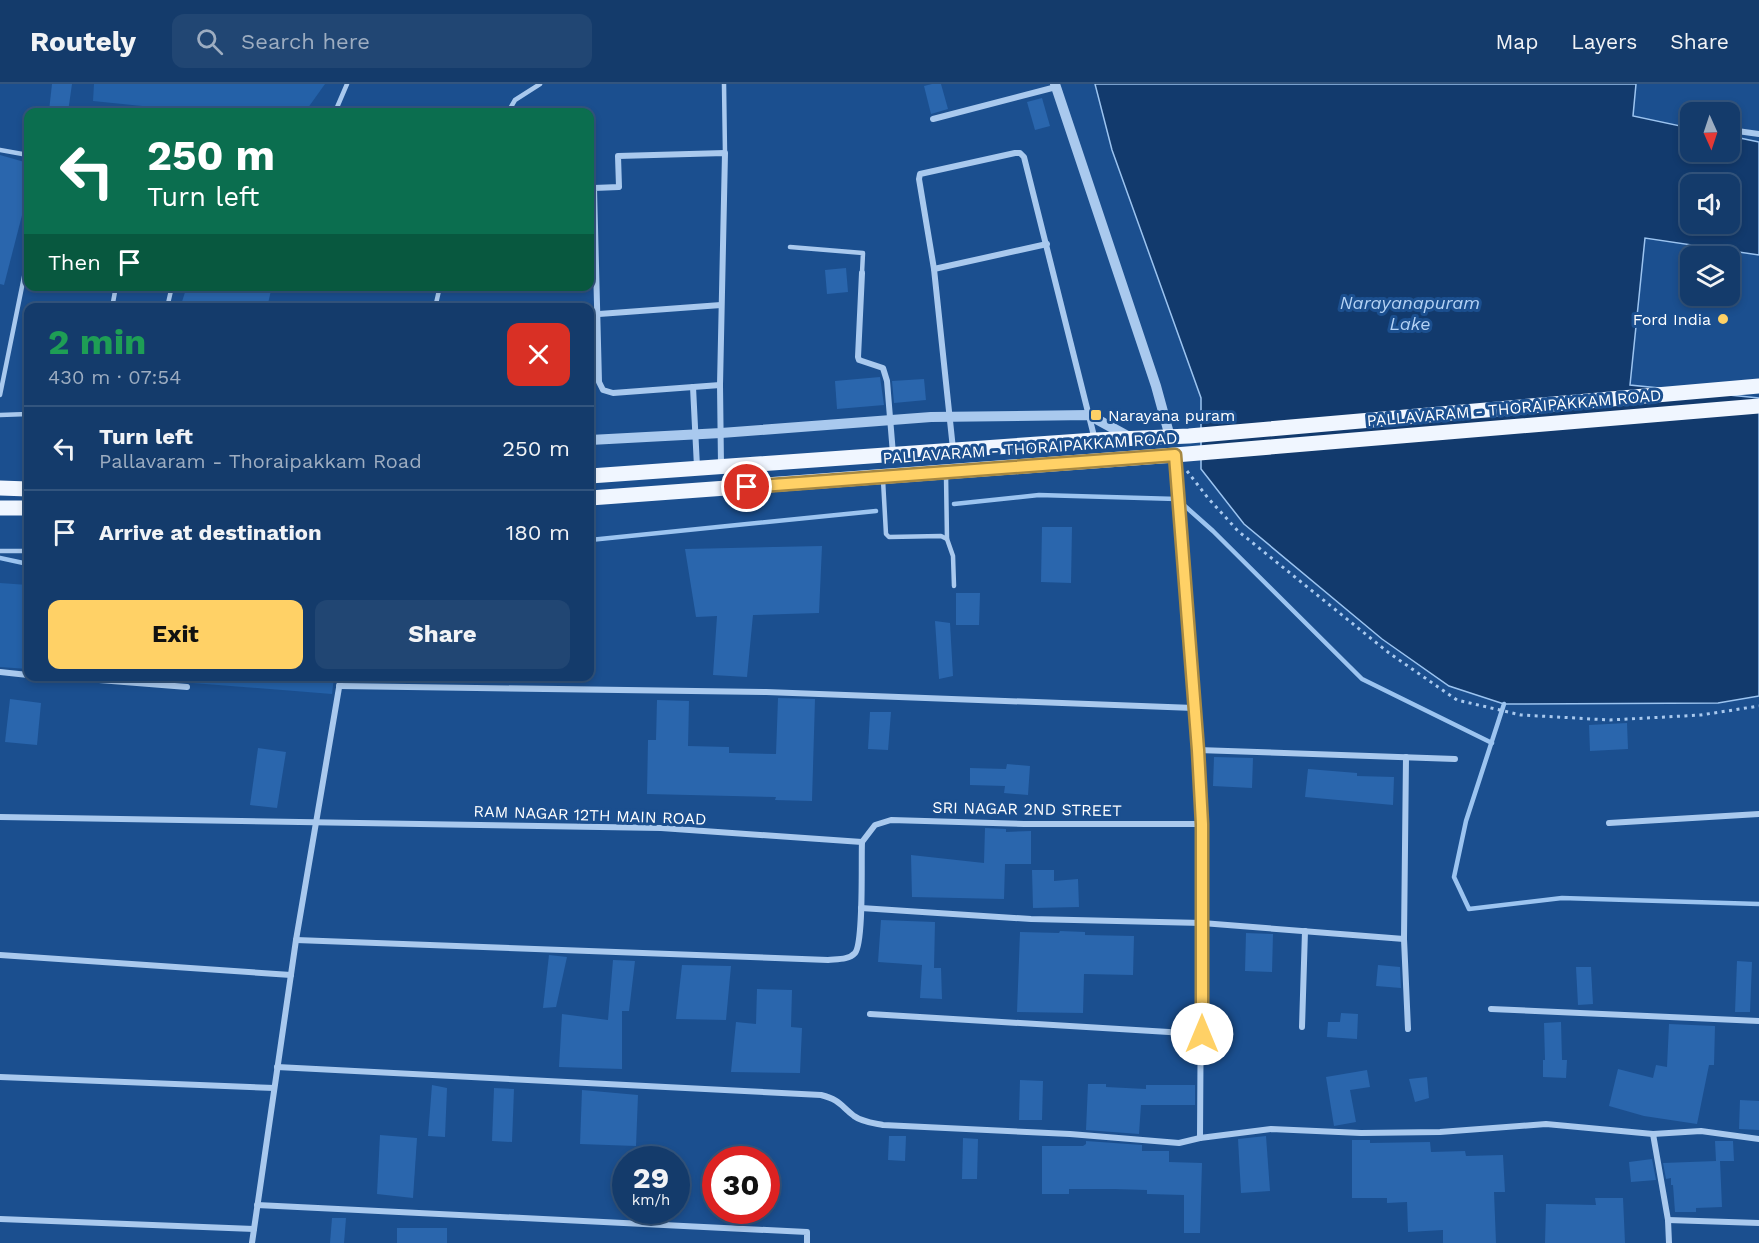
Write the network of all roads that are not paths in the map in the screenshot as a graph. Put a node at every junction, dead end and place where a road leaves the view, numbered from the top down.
1 (347, 84) edge
2 (540, 84) edge
3 (724, 84) edge
4 (1055, 86) edge
5 (337, 108) edge
6 (510, 108) edge
7 (933, 119) dead end
8 (1740, 131) edge
9 (1759, 134) edge
10 (0, 150) edge
11 (725, 153) junction
12 (24, 154) edge
13 (594, 188) edge
14 (1047, 244) junction
15 (790, 247) dead end
16 (594, 252) edge
17 (934, 269) junction
18 (862, 273) joint
19 (24, 277) edge
20 (721, 305) junction
21 (598, 314) junction
22 (720, 385) junction
23 (1759, 386) edge
24 (693, 387) junction
25 (0, 395) edge
26 (1759, 406) edge
27 (24, 414) edge
28 (0, 415) edge
29 (1089, 415) junction
30 (950, 417) junction
31 (890, 420) junction
32 (721, 433) junction
33 (696, 434) junction
34 (1170, 437) junction
35 (1131, 438) junction
36 (594, 440) edge
37 (1095, 440) junction
38 (953, 450) junction
39 (894, 455) junction
40 (1175, 455) junction
41 (721, 465) junction
42 (697, 467) junction
43 (946, 473) junction
44 (594, 476) edge
45 (882, 477) junction
46 (0, 488) edge
47 (24, 489) edge
48 (594, 498) edge
49 (0, 508) edge
50 (24, 508) edge
51 (947, 538) junction
52 (0, 551) edge
53 (24, 551) edge
54 (954, 586) dead end
55 (0, 672) edge
56 (24, 675) edge
57 (112, 681) edge
58 (340, 681) edge
59 (339, 686) junction
60 (187, 687) dead end
61 (1194, 708) junction
62 (1198, 750) junction
63 (1406, 757) junction
64 (1455, 759) dead end
65 (1759, 814) edge
66 (0, 817) edge
67 (317, 821) junction
68 (1202, 824) junction
69 (1609, 824) dead end
70 (862, 842) junction
71 (861, 908) junction
72 (1202, 922) junction
73 (1305, 931) junction
74 (1404, 939) junction
75 (296, 940) junction
76 (0, 956) edge
77 (291, 975) junction
78 (1491, 1009) dead end
79 (870, 1014) dead end
80 (1759, 1021) edge
81 (1302, 1027) dead end
82 (1408, 1029) dead end
83 (1202, 1034) junction
84 (277, 1067) junction
85 (0, 1077) edge
86 (274, 1088) junction
87 (1653, 1134) junction
88 (1200, 1138) junction
89 (1759, 1139) edge
90 (257, 1205) junction
91 (0, 1219) edge
92 (1668, 1220) junction
93 (1759, 1223) edge
94 (254, 1229) junction
95 (252, 1243) edge
96 (807, 1243) edge
97 (1670, 1243) edge

1 - 5 lane
2 - 6 lane
3 - 11 lane
4 - 7 street
4 - 34 street
8 - 9 street
10 - 12 lane
11 - 13 street
11 - 20 street
14 - 17 street
14 - 17 street
14 - 29 street
15 - 18 lane
16 - 21 street
17 - 30 street
18 - 31 street
19 - 25 lane
20 - 21 street
20 - 22 street
21 - 24 street
22 - 24 street
22 - 32 street
23 - 34 main road, PALLAVARAM - THORAIPAKKAM ROAD
24 - 33 street
26 - 40 main road, PALLAVARAM - THORAIPAKKAM ROAD
27 - 28 lane
29 - 30 street
29 - 35 street
29 - 37 street
30 - 31 street
30 - 38 street
31 - 32 street
31 - 39 street
32 - 33 street
32 - 41 street
33 - 36 street
33 - 42 street
34 - 35 main road, PALLAVARAM - THORAIPAKKAM ROAD
35 - 37 main road, PALLAVARAM - THORAIPAKKAM ROAD
37 - 38 main road, PALLAVARAM - THORAIPAKKAM ROAD
38 - 39 main road, PALLAVARAM - THORAIPAKKAM ROAD
39 - 41 main road, PALLAVARAM - THORAIPAKKAM ROAD
40 - 43 main road, PALLAVARAM - THORAIPAKKAM ROAD
40 - 61 street
41 - 42 main road, PALLAVARAM - THORAIPAKKAM ROAD
42 - 44 main road, PALLAVARAM - THORAIPAKKAM ROAD
43 - 45 main road, PALLAVARAM - THORAIPAKKAM ROAD
43 - 51 lane
45 - 48 main road, PALLAVARAM - THORAIPAKKAM ROAD
45 - 51 lane
46 - 47 main road
49 - 50 main road
51 - 54 lane
52 - 53 lane
55 - 56 street
57 - 60 street
58 - 59 street
59 - 61 street
59 - 67 street
61 - 62 street
62 - 63 street
62 - 68 street
63 - 64 street
63 - 74 street
65 - 69 street
66 - 67 street, RAM NAGAR 12TH MAIN ROAD
67 - 70 street, RAM NAGAR 12TH MAIN ROAD
67 - 75 street
68 - 70 street, SRI NAGAR 2ND STREET
68 - 72 street
70 - 71 street
71 - 72 street
71 - 75 street
72 - 73 street
72 - 83 street
73 - 74 street
73 - 81 street
74 - 82 street
75 - 77 street
76 - 77 street
77 - 84 street
78 - 80 street
79 - 83 street
83 - 88 street
84 - 86 street
84 - 88 street
85 - 86 street
86 - 90 street
87 - 88 street
87 - 89 street
87 - 92 street
90 - 94 street
90 - 96 street
91 - 94 street
92 - 93 street
92 - 97 street
94 - 95 street

